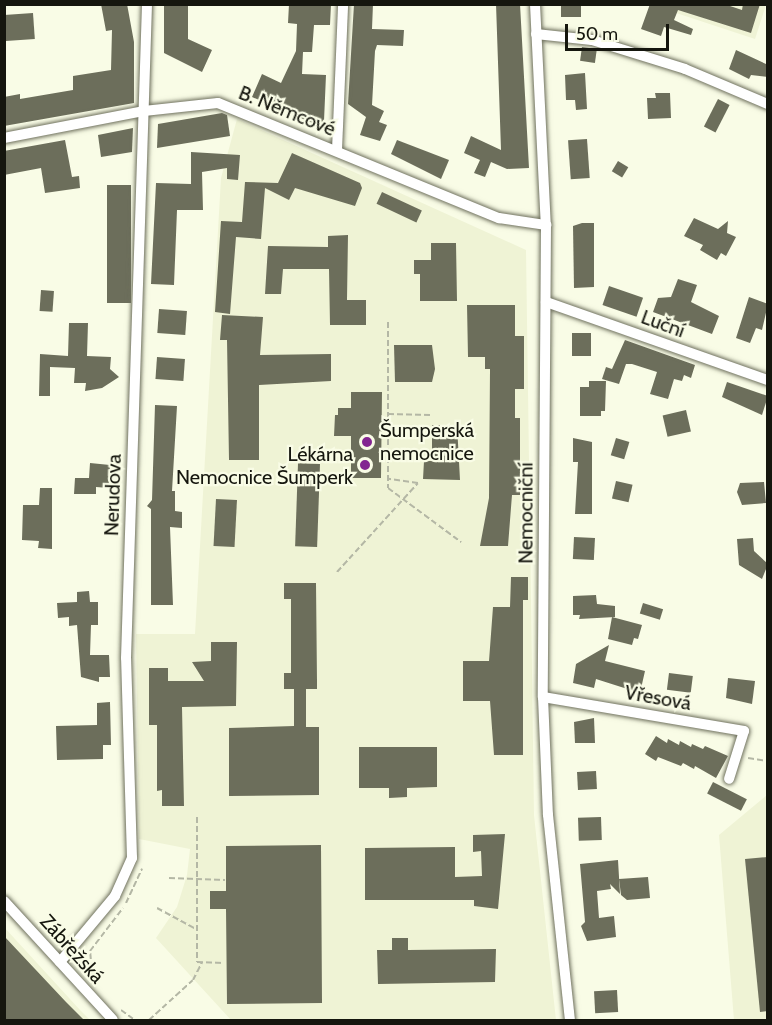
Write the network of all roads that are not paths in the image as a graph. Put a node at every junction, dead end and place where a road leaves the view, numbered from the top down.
1 (147, 4) edge
2 (343, 4) edge
3 (535, 4) edge
4 (536, 34) junction
5 (768, 104) edge
6 (144, 111) junction
7 (4, 138) edge
8 (337, 150) junction
9 (546, 225) junction
10 (546, 302) junction
11 (768, 381) edge
12 (543, 697) junction
13 (729, 779) dead end
14 (4, 901) edge
15 (60, 962) junction
16 (113, 1020) edge
17 (570, 1020) edge

1 - 6 street, Nerudova
2 - 8 street
3 - 4 street, Nemocniční
4 - 5 street
4 - 9 street, Nemocniční
6 - 7 street, B. Němcové
6 - 8 street, B. Němcové
6 - 15 street, Nerudova
8 - 9 street, B. Němcové
9 - 10 street, Nemocniční
10 - 11 street, Luční
10 - 12 street, Nemocniční
12 - 13 street, Vřesová
12 - 17 street, Nemocniční
14 - 15 street, Zábřežská
15 - 16 street, Zábřežská

